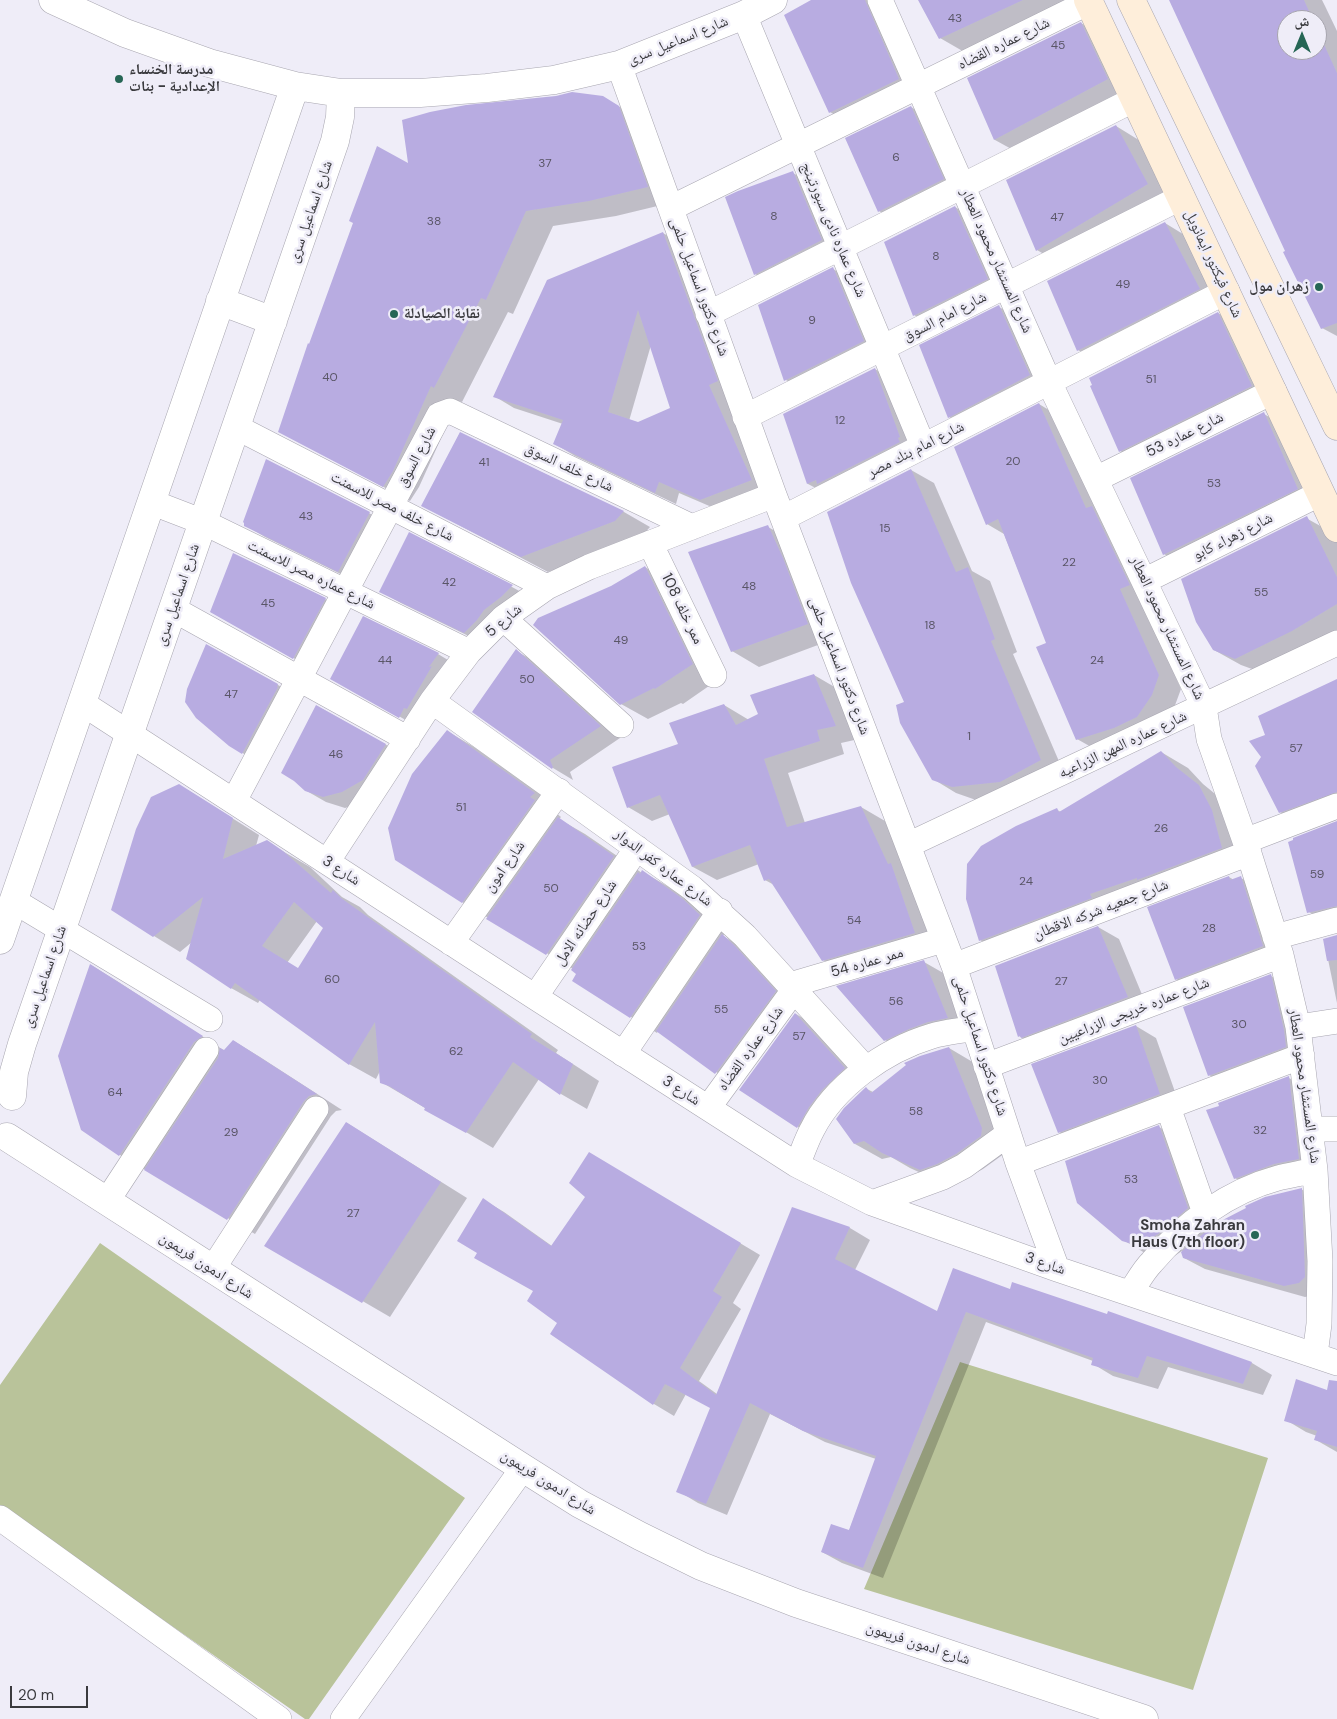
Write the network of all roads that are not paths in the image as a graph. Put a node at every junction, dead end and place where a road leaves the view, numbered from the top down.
1 (53, 0) edge
2 (773, 0) edge
3 (880, 0) edge
4 (1131, 0) edge
5 (1089, 1) edge
6 (744, 14) junction
7 (619, 65) junction
8 (294, 86) junction
9 (918, 86) junction
10 (340, 93) junction
11 (1135, 99) junction
12 (798, 146) junction
13 (963, 186) junction
14 (1182, 197) junction
15 (670, 208) junction
16 (840, 248) junction
17 (1007, 285) junction
18 (1227, 292) junction
19 (220, 301) junction
20 (708, 314) junction
21 (273, 321) junction
22 (882, 348) junction
23 (1049, 382) junction
24 (1328, 390) edge
25 (1274, 391) junction
26 (446, 412) joint
27 (746, 417) junction
28 (1337, 426) edge
29 (236, 427) junction
30 (923, 446) junction
31 (1096, 479) junction
32 (1321, 492) junction
33 (774, 495) junction
34 (151, 502) junction
35 (391, 506) junction
36 (783, 518) junction
37 (203, 522) junction
38 (692, 527) junction
39 (1337, 528) edge
40 (650, 544) junction
41 (1144, 581) junction
42 (547, 587) junction
43 (345, 591) junction
44 (173, 610) junction
45 (503, 618) junction
46 (1337, 643) edge
47 (469, 652) junction
48 (714, 675) dead end
49 (299, 679) junction
50 (432, 701) junction
51 (82, 703) junction
52 (1204, 707) junction
53 (621, 725) dead end
54 (130, 733) junction
55 (408, 739) junction
56 (559, 791) junction
57 (234, 802) junction
58 (1337, 806) edge
59 (908, 845) junction
60 (1247, 847) junction
61 (637, 848) junction
62 (327, 862) junction
63 (14, 901) junction
64 (720, 911) junction
65 (1337, 920) edge
66 (62, 930) junction
67 (0, 940) edge
68 (944, 940) junction
69 (451, 943) junction
70 (1278, 946) junction
71 (954, 966) junction
72 (792, 988) junction
73 (535, 997) junction
74 (210, 1019) dead end
75 (1337, 1021) edge
76 (1298, 1027) junction
77 (974, 1028) junction
78 (206, 1050) dead end
79 (623, 1054) junction
80 (1302, 1056) junction
81 (986, 1066) junction
82 (866, 1068) junction
83 (6, 1087) edge
84 (1168, 1106) junction
85 (708, 1108) junction
86 (316, 1109) dead end
87 (1311, 1129) junction
88 (1337, 1129) edge
89 (1008, 1134) junction
90 (3, 1140) edge
91 (1018, 1163) junction
92 (797, 1165) junction
93 (1315, 1170) junction
94 (107, 1201) junction
95 (872, 1203) junction
96 (1204, 1213) junction
97 (1328, 1228) edge
98 (1057, 1269) junction
99 (212, 1270) junction
100 (1130, 1293) junction
101 (1326, 1359) edge
102 (523, 1468) junction
103 (0, 1518) edge
104 (279, 1719) edge
105 (343, 1719) edge
106 (1144, 1719) edge

1 - 8 street, شارع اسماعيل سرى
2 - 6 street, شارع اسماعيل سرى
3 - 9 street, شارع المستشار محمود العطار
4 - 24 main road
5 - 9 street, شارع عماره القضاه
5 - 11 main road, شارع فيكتور ايمانويل
6 - 7 street, شارع اسماعيل سرى
6 - 12 street, شارع عماره نادى سبورتينج
7 - 10 street, شارع اسماعيل سرى
7 - 15 street, شارع دكتور اسماعيل حلمى
8 - 10 street, شارع اسماعيل سرى
8 - 19 street
9 - 12 street, شارع عماره القضاه
9 - 13 street, شارع المستشار محمود العطار
10 - 21 street, شارع اسماعيل سرى
11 - 13 street
11 - 14 main road, شارع فيكتور ايمانويل
12 - 15 street, شارع عماره القضاه
12 - 16 street, شارع عماره نادى سبورتينج
13 - 16 street
13 - 17 street, شارع المستشار محمود العطار
14 - 17 street, شارع امام السوق
14 - 18 main road, شارع فيكتور ايمانويل
15 - 20 street, شارع دكتور اسماعيل حلمى
16 - 20 street
16 - 22 street, شارع عماره نادى سبورتينج
17 - 22 street, شارع امام السوق
17 - 23 street, شارع المستشار محمود العطار
18 - 23 street, شارع امام بنك مصر
18 - 25 main road, شارع فيكتور ايمانويل
19 - 21 street
19 - 34 street
20 - 27 street, شارع دكتور اسماعيل حلمى
21 - 29 street, شارع اسماعيل سرى
22 - 27 street, شارع امام السوق
22 - 30 street, شارع عماره نادى سبورتينج
23 - 30 street, شارع امام بنك مصر
23 - 31 street, شارع المستشار محمود العطار
24 - 28 main road
25 - 31 street, شارع عماره 53
25 - 32 main road, شارع فيكتور ايمانويل
26 - 35 street, شارع السوق
26 - 38 street, شارع خلف السوق
27 - 33 street, شارع دكتور اسماعيل حلمى
29 - 35 street, شارع خلف مصر للاسمنت
29 - 37 street, شارع اسماعيل سرى
30 - 36 street, شارع امام بنك مصر
31 - 41 street, شارع المستشار محمود العطار
32 - 39 main road, شارع فيكتور ايمانويل
32 - 41 street, شارع زهراء كابو
33 - 36 street, شارع دكتور اسماعيل حلمى
33 - 38 street, شارع 5
34 - 37 street, شارع عماره مصر للاسمنت
34 - 51 street
35 - 42 street, شارع خلف مصر للاسمنت
35 - 43 street, شارع السوق
36 - 59 street, شارع دكتور اسماعيل حلمى
37 - 43 street, شارع عماره مصر للاسمنت
37 - 44 street, شارع اسماعيل سرى
38 - 40 street, شارع 5
40 - 42 street, شارع 5
40 - 48 street, ممر خلف 108
41 - 52 street, شارع المستشار محمود العطار
42 - 45 street, شارع 5
43 - 47 street, شارع عماره مصر للاسمنت
43 - 49 street, شارع السوق
44 - 49 street
44 - 54 street, شارع اسماعيل سرى
45 - 47 street, شارع 5
45 - 53 street
46 - 52 street, شارع عماره المهن الزراعيه
47 - 50 street, شارع 5
49 - 55 street
49 - 57 street, شارع السوق
50 - 55 street, شارع 5
50 - 56 street, شارع عماره كفر الدوار
51 - 54 street, شارع 3
51 - 63 street
52 - 59 street, شارع عماره المهن الزراعيه
52 - 60 street, شارع المستشار محمود العطار
54 - 57 street, شارع 3
54 - 66 street, شارع اسماعيل سرى
55 - 62 street, شارع 5
56 - 61 street, شارع عماره كفر الدوار
56 - 69 street, شارع امون
57 - 62 street, شارع 3
58 - 60 street, شارع جمعيه شركه الاقطان
59 - 68 street, شارع دكتور اسماعيل حلمى
60 - 70 street, شارع المستشار محمود العطار
60 - 71 street, شارع جمعيه شركه الاقطان
61 - 64 street, شارع عماره كفر الدوار
61 - 73 street, شارع حضانه الامل
62 - 69 street, شارع 3
63 - 66 street
63 - 67 street
64 - 72 street, شارع عماره كفر الدوار
64 - 79 street
65 - 70 street, شارع عماره خريجى الزراعيين
66 - 74 street
66 - 83 street, شارع اسماعيل سرى
68 - 71 street, شارع دكتور اسماعيل حلمى
68 - 72 street, ممر عماره 54
69 - 73 street, شارع 3
70 - 76 street, شارع المستشار محمود العطار
70 - 81 street, شارع عماره خريجى الزراعيين
71 - 77 street, شارع دكتور اسماعيل حلمى
72 - 82 street, شارع عماره كفر الدوار
72 - 85 street, شارع عماره القضاه
73 - 79 street, شارع 3
75 - 76 street
76 - 80 street, شارع المستشار محمود العطار
77 - 81 street, شارع دكتور اسماعيل حلمى
77 - 82 street
78 - 94 street
79 - 85 street, شارع 3
80 - 84 street
80 - 87 street, شارع المستشار محمود العطار
81 - 89 street, شارع دكتور اسماعيل حلمى
82 - 92 street
83 - 90 street, شارع اسماعيل سرى
84 - 91 street
84 - 96 street
85 - 92 street, شارع 3
86 - 99 street
87 - 88 street
87 - 93 street, شارع المستشار محمود العطار
89 - 91 street, شارع دكتور اسماعيل حلمى
89 - 95 street
90 - 94 street, شارع ادمون فريمون
91 - 98 street, شارع دكتور اسماعيل حلمى
92 - 95 street, شارع 3
93 - 96 street
93 - 97 street, شارع المستشار محمود العطار
94 - 99 street, شارع ادمون فريمون
95 - 98 street, شارع 3
96 - 100 street
97 - 101 street, شارع المستشار محمود العطار
98 - 100 street, شارع 3
99 - 102 street, شارع ادمون فريمون
100 - 101 street, شارع 3
102 - 105 street
102 - 106 street, شارع ادمون فريمون
103 - 104 street

